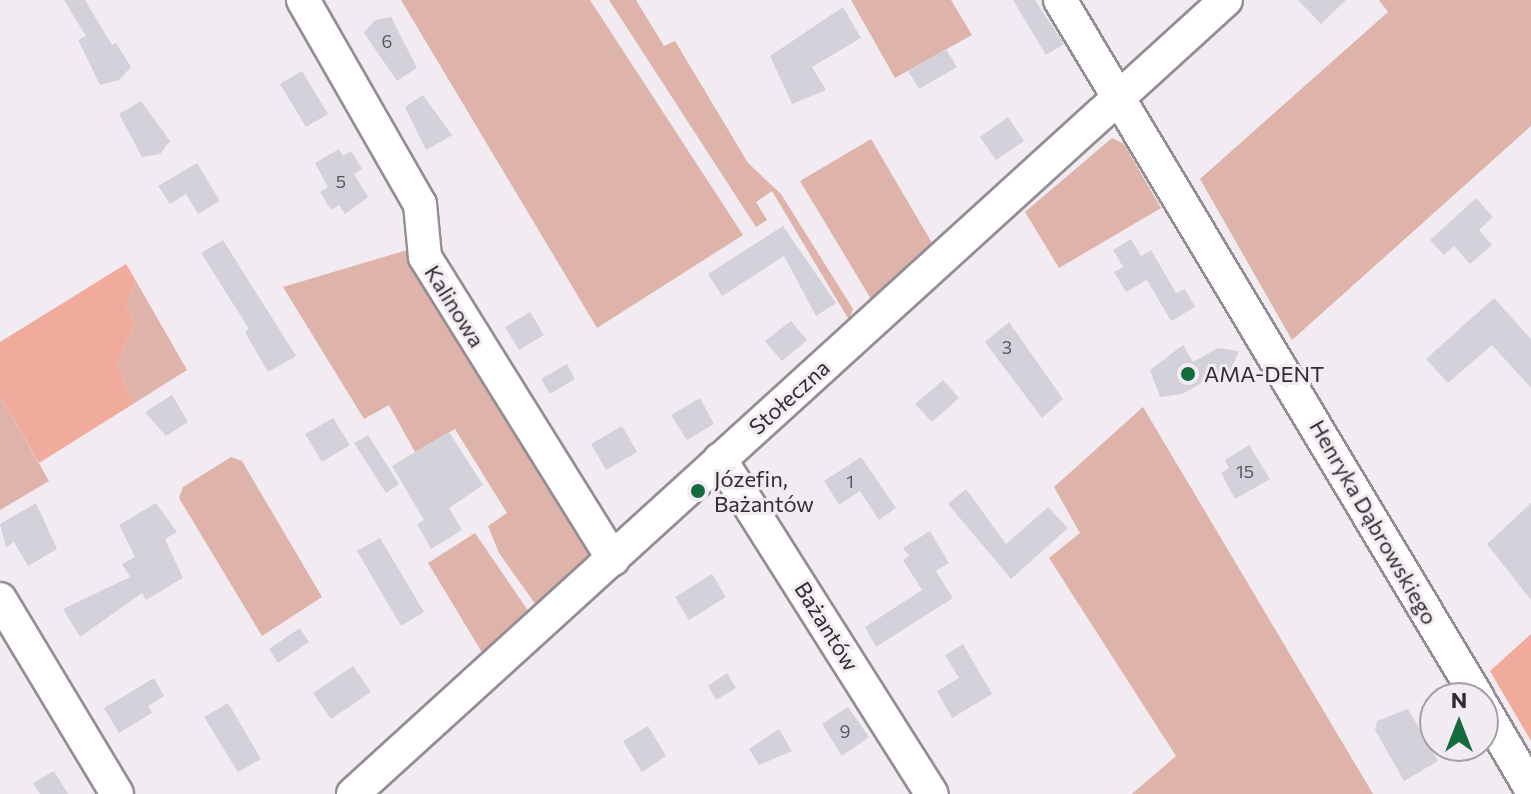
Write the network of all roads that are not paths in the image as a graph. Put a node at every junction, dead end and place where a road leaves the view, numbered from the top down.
1 (303, 0) edge
2 (1060, 0) edge
3 (1226, 0) edge
4 (1121, 101) junction
5 (720, 459) junction
6 (613, 559) junction
7 (0, 599) edge
8 (1468, 682) edge
9 (1499, 734) edge
10 (1531, 789) edge
11 (117, 794) edge
12 (353, 794) edge
13 (932, 794) edge

1 - 6 street, Kalinowa
2 - 4 street, Henryka Dąbrowskiego
3 - 4 street, Stołeczna
4 - 5 street, Stołeczna
4 - 8 street, Henryka Dąbrowskiego
5 - 6 street, Stołeczna
5 - 13 street, Bażantów
6 - 12 street, Stołeczna
7 - 11 street
9 - 10 street

